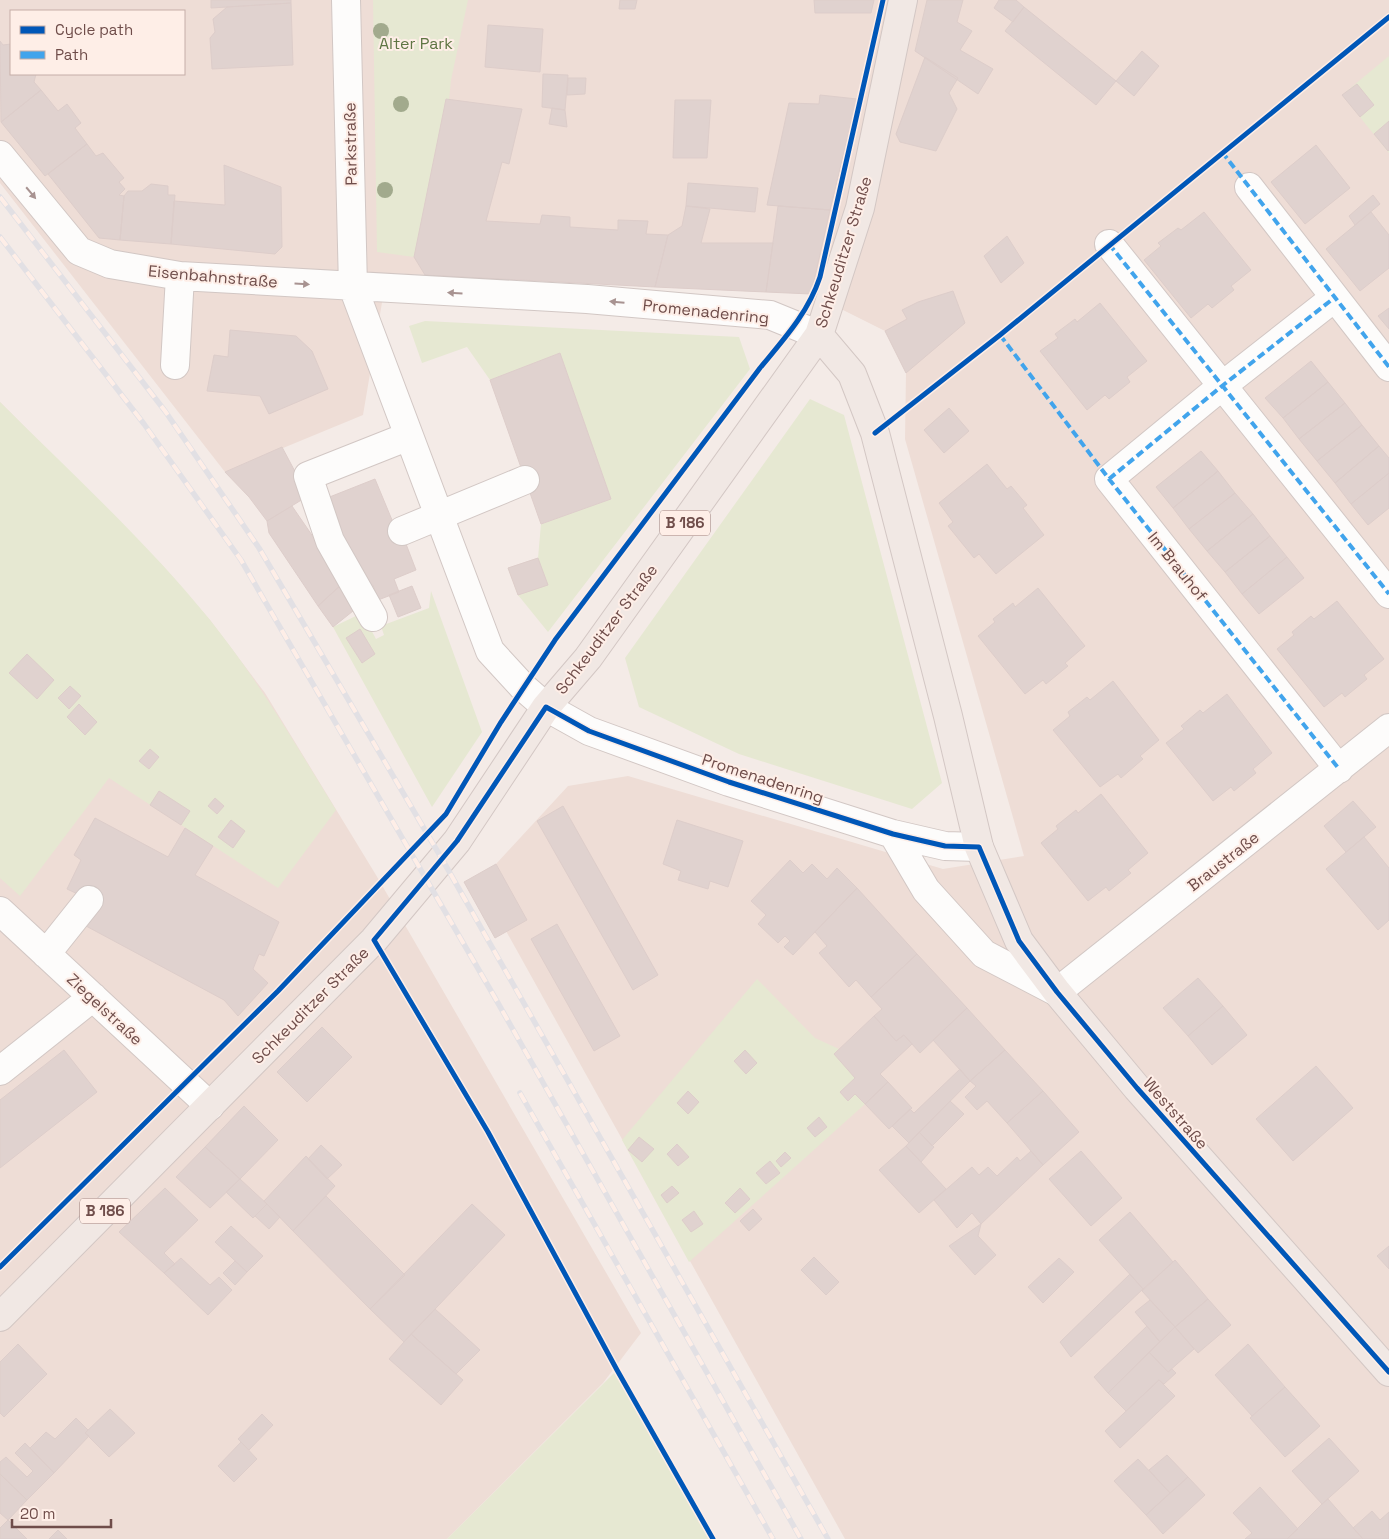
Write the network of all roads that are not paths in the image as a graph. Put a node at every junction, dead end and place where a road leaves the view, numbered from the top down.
1 (346, 0) edge
2 (903, 0) edge
3 (0, 155) edge
4 (1250, 187) dead end
5 (1109, 244) dead end
6 (180, 276) junction
7 (353, 287) junction
8 (1334, 298) junction
9 (819, 335) junction
10 (175, 364) dead end
11 (1389, 367) edge
12 (1222, 386) junction
13 (409, 436) junction
14 (525, 480) dead end
15 (439, 515) junction
16 (402, 531) dead end
17 (1389, 594) edge
18 (373, 617) dead end
19 (546, 707) junction
20 (1389, 728) edge
21 (1339, 769) junction
22 (893, 834) junction
23 (979, 847) junction
24 (89, 900) dead end
25 (2, 916) edge
26 (46, 954) junction
27 (1057, 992) junction
28 (93, 998) junction
29 (0, 1071) edge
30 (210, 1106) junction
31 (0, 1317) edge
32 (1389, 1372) edge

1 - 7 street, Parkstraße
2 - 9 main road, Schkeuditzer Straße / B 186
3 -> 6 street, Eisenbahnstraße
4 - 8 street
5 - 12 street
6 -> 7 street, Eisenbahnstraße
6 - 10 street
9 -> 7 street, Promenadenring
7 - 13 street, Promenadenring
8 - 11 street
8 - 12 street, Im Brauhof
9 - 19 main road, Schkeuditzer Straße / B 186
9 - 23 main road, Promenadenring
12 - 17 street
12 - 21 street, Im Brauhof
13 - 15 street, Promenadenring
13 - 18 street
14 - 15 street
15 - 16 street
15 - 19 street, Promenadenring
19 - 22 street, Promenadenring
19 - 30 main road, Schkeuditzer Straße / B 186
20 - 21 street, Braustraße
21 - 27 street, Braustraße
22 - 23 street, Promenadenring
22 - 27 street
23 - 27 main road, Weststraße
24 - 26 street
25 - 26 street, Ziegelstraße
26 - 28 street, Ziegelstraße
27 - 32 main road, Weststraße
28 - 29 street
28 - 30 street, Ziegelstraße
30 - 31 main road, Schkeuditzer Straße / B 186

